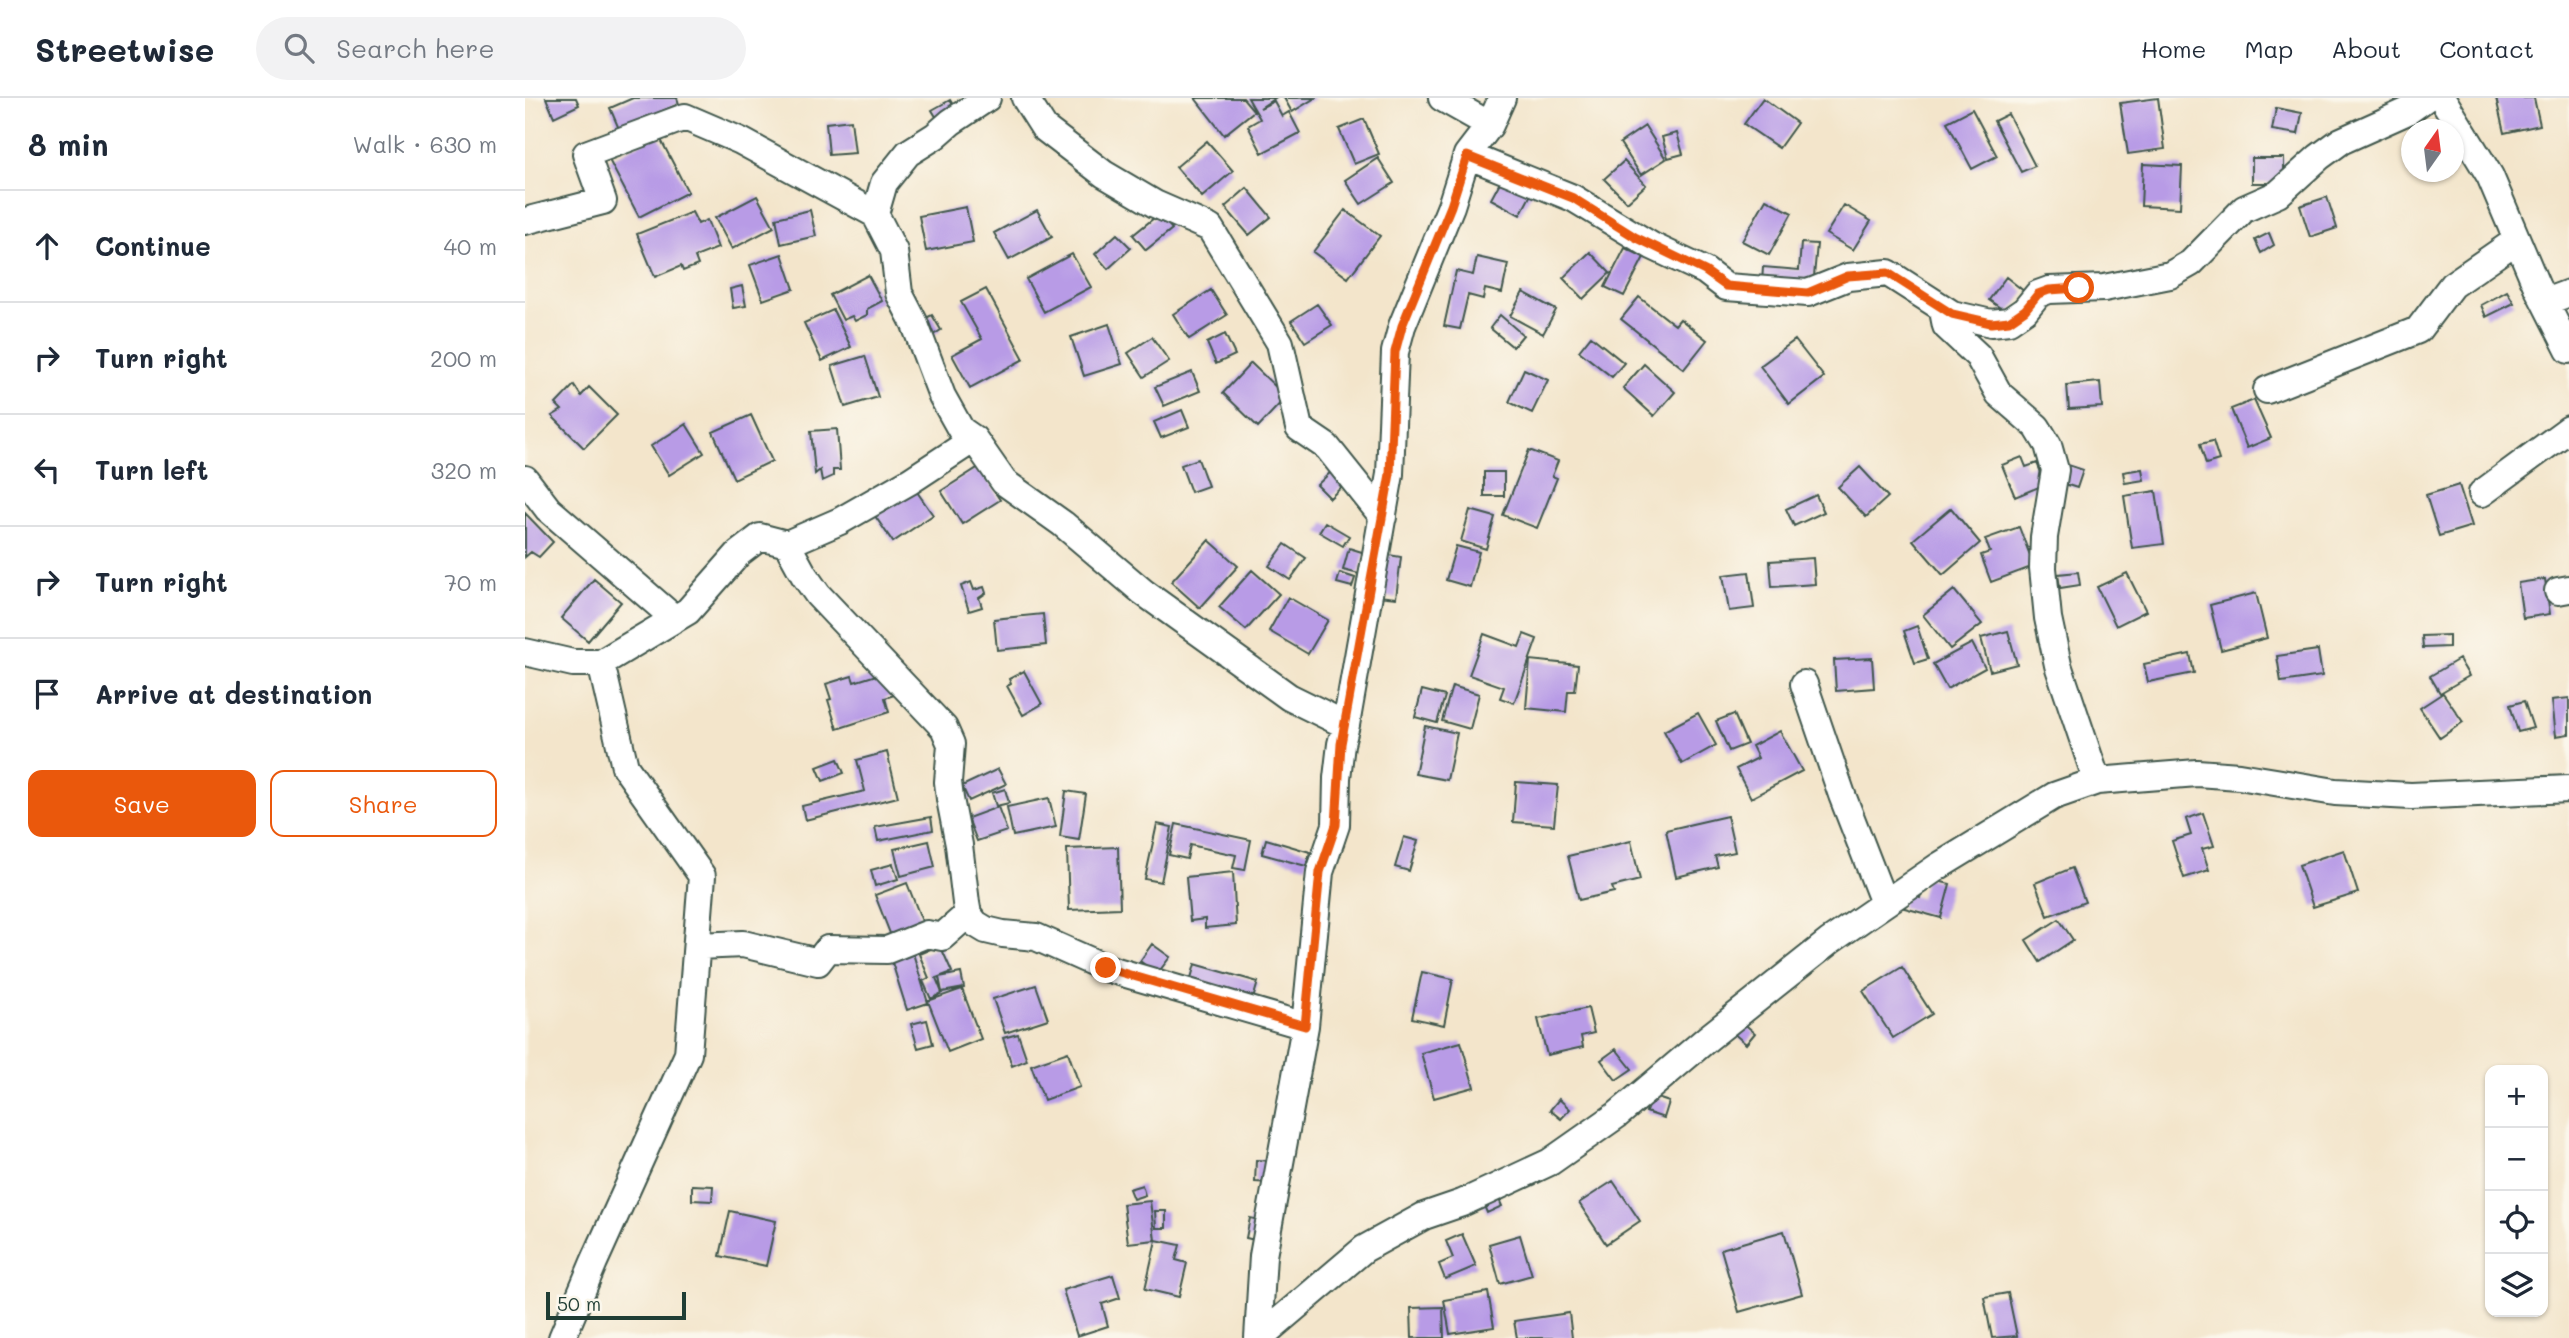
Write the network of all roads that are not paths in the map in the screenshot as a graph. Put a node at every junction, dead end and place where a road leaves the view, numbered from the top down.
1 (987, 98) edge
2 (1025, 98) edge
3 (1442, 98) edge
4 (1502, 98) edge
5 (2440, 99) edge
6 (1490, 125) junction
7 (1467, 156) junction
8 (875, 214) junction
9 (525, 220) edge
10 (2517, 240) junction
11 (2557, 298) edge
12 (1952, 314) junction
13 (2569, 351) edge
14 (2267, 390) dead end
15 (2569, 429) edge
16 (974, 439) junction
17 (525, 479) edge
18 (2482, 493) dead end
19 (1383, 517) junction
20 (787, 544) junction
21 (675, 619) junction
22 (525, 652) edge
23 (601, 663) junction
24 (1804, 684) dead end
25 (1346, 725) junction
26 (2097, 781) junction
27 (2569, 789) edge
28 (1884, 903) junction
29 (968, 914) junction
30 (698, 946) junction
31 (1305, 1026) junction
32 (562, 1338) edge
33 (1259, 1338) edge

1 - 8 street
2 - 19 street
3 - 6 street
4 - 6 street
5 - 10 street
5 - 12 street
6 - 7 street
7 - 12 street
7 - 19 street
8 - 9 street
8 - 16 street
10 - 11 street
10 - 14 street
11 - 13 street
12 - 26 street
15 - 18 street
16 - 20 street
16 - 25 street
17 - 21 street
19 - 25 street
20 - 21 street
20 - 29 street
21 - 23 street
22 - 23 street
23 - 30 street
24 - 28 street
25 - 31 street
26 - 27 street
26 - 28 street
28 - 33 street
29 - 30 street
29 - 31 street
30 - 32 street
31 - 33 street

